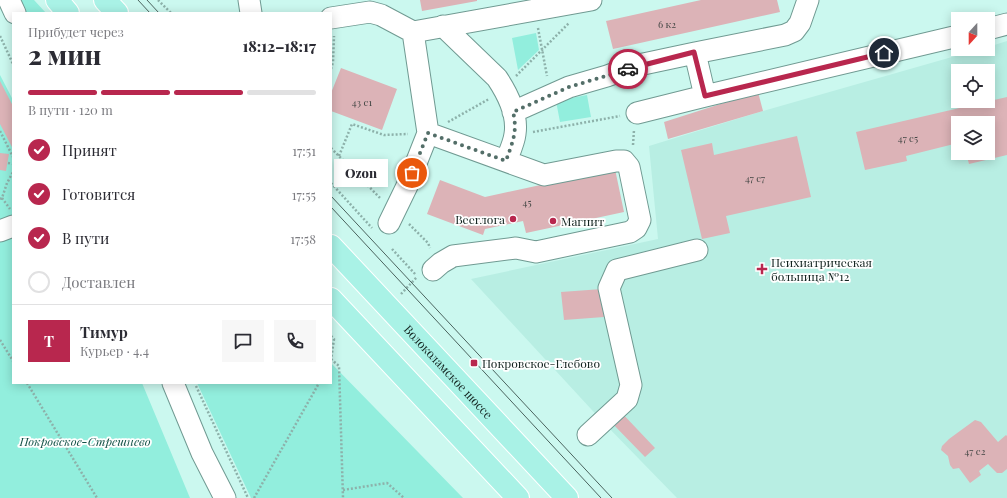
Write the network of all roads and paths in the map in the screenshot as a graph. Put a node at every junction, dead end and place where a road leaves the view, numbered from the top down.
1 (9, 0) edge
2 (56, 0) edge
3 (106, 0) edge
4 (158, 0) edge
5 (249, 0) edge
6 (591, 0) edge
7 (808, 0) edge
8 (371, 6) edge
9 (534, 10) junction
10 (15, 12) edge
11 (67, 12) edge
12 (116, 12) edge
13 (170, 12) edge
14 (251, 12) edge
15 (332, 18) edge
16 (1007, 24) edge
17 (443, 26) junction
18 (995, 27) edge
19 (413, 32) junction
20 (0, 36) edge
21 (951, 38) edge
22 (694, 52) junction
23 (12, 62) edge
24 (551, 95) junction
25 (705, 96) junction
26 (513, 112) junction
27 (637, 113) joint
28 (0, 130) edge
29 (428, 133) junction
30 (515, 135) junction
31 (332, 149) edge
32 (12, 155) edge
33 (339, 156) junction
34 (506, 161) junction
35 (8, 163) dead end
36 (12, 164) edge
37 (12, 174) edge
38 (332, 185) edge
39 (0, 199) edge
40 (392, 216) junction
41 (363, 219) dead end
42 (12, 226) edge
43 (0, 231) edge
44 (428, 243) dead end
45 (332, 247) edge
46 (392, 249) dead end
47 (697, 250) dead end
48 (410, 269) dead end
49 (426, 273) joint
50 (400, 295) dead end
51 (332, 300) edge
52 (332, 337) edge
53 (0, 340) edge
54 (332, 350) edge
55 (12, 359) edge
56 (332, 361) edge
57 (27, 384) edge
58 (173, 384) edge
59 (194, 384) edge
60 (318, 384) edge
61 (588, 435) dead end
62 (343, 490) junction
63 (98, 498) edge
64 (225, 498) edge
65 (248, 498) edge
66 (254, 498) edge
67 (343, 498) edge
68 (404, 498) edge
69 (518, 498) edge
70 (566, 498) edge

1 - 10 street
2 - 11 main road
3 - 12 main road
4 - 13 path
5 - 14 street
6 - 9 street
7 - 22 street
8 - 15 street
8 - 19 street
9 - 17 street
9 - 24 path
16 - 18 street
17 - 19 street
17 - 26 street
19 - 29 street
20 - 23 path
21 - 25 street
22 - 24 street
22 - 25 street
24 - 26 street
25 - 27 street
26 - 30 street
27 - 30 path
28 - 32 path
29 - 33 path
29 - 34 street
29 - 40 street
30 - 34 street
31 - 33 path
33 - 40 path
34 - 49 street
35 - 36 path
37 - 39 path
38 - 41 path
40 - 44 path
42 - 43 street
45 - 70 main road, Волоколамское шоссе
46 - 48 path
47 - 61 street
49 - 50 path
51 - 69 main road
52 - 54 path
53 - 55 path
56 - 62 path
57 - 63 path
58 - 64 street
59 - 65 path
60 - 66 path
62 - 67 path
62 - 68 path

